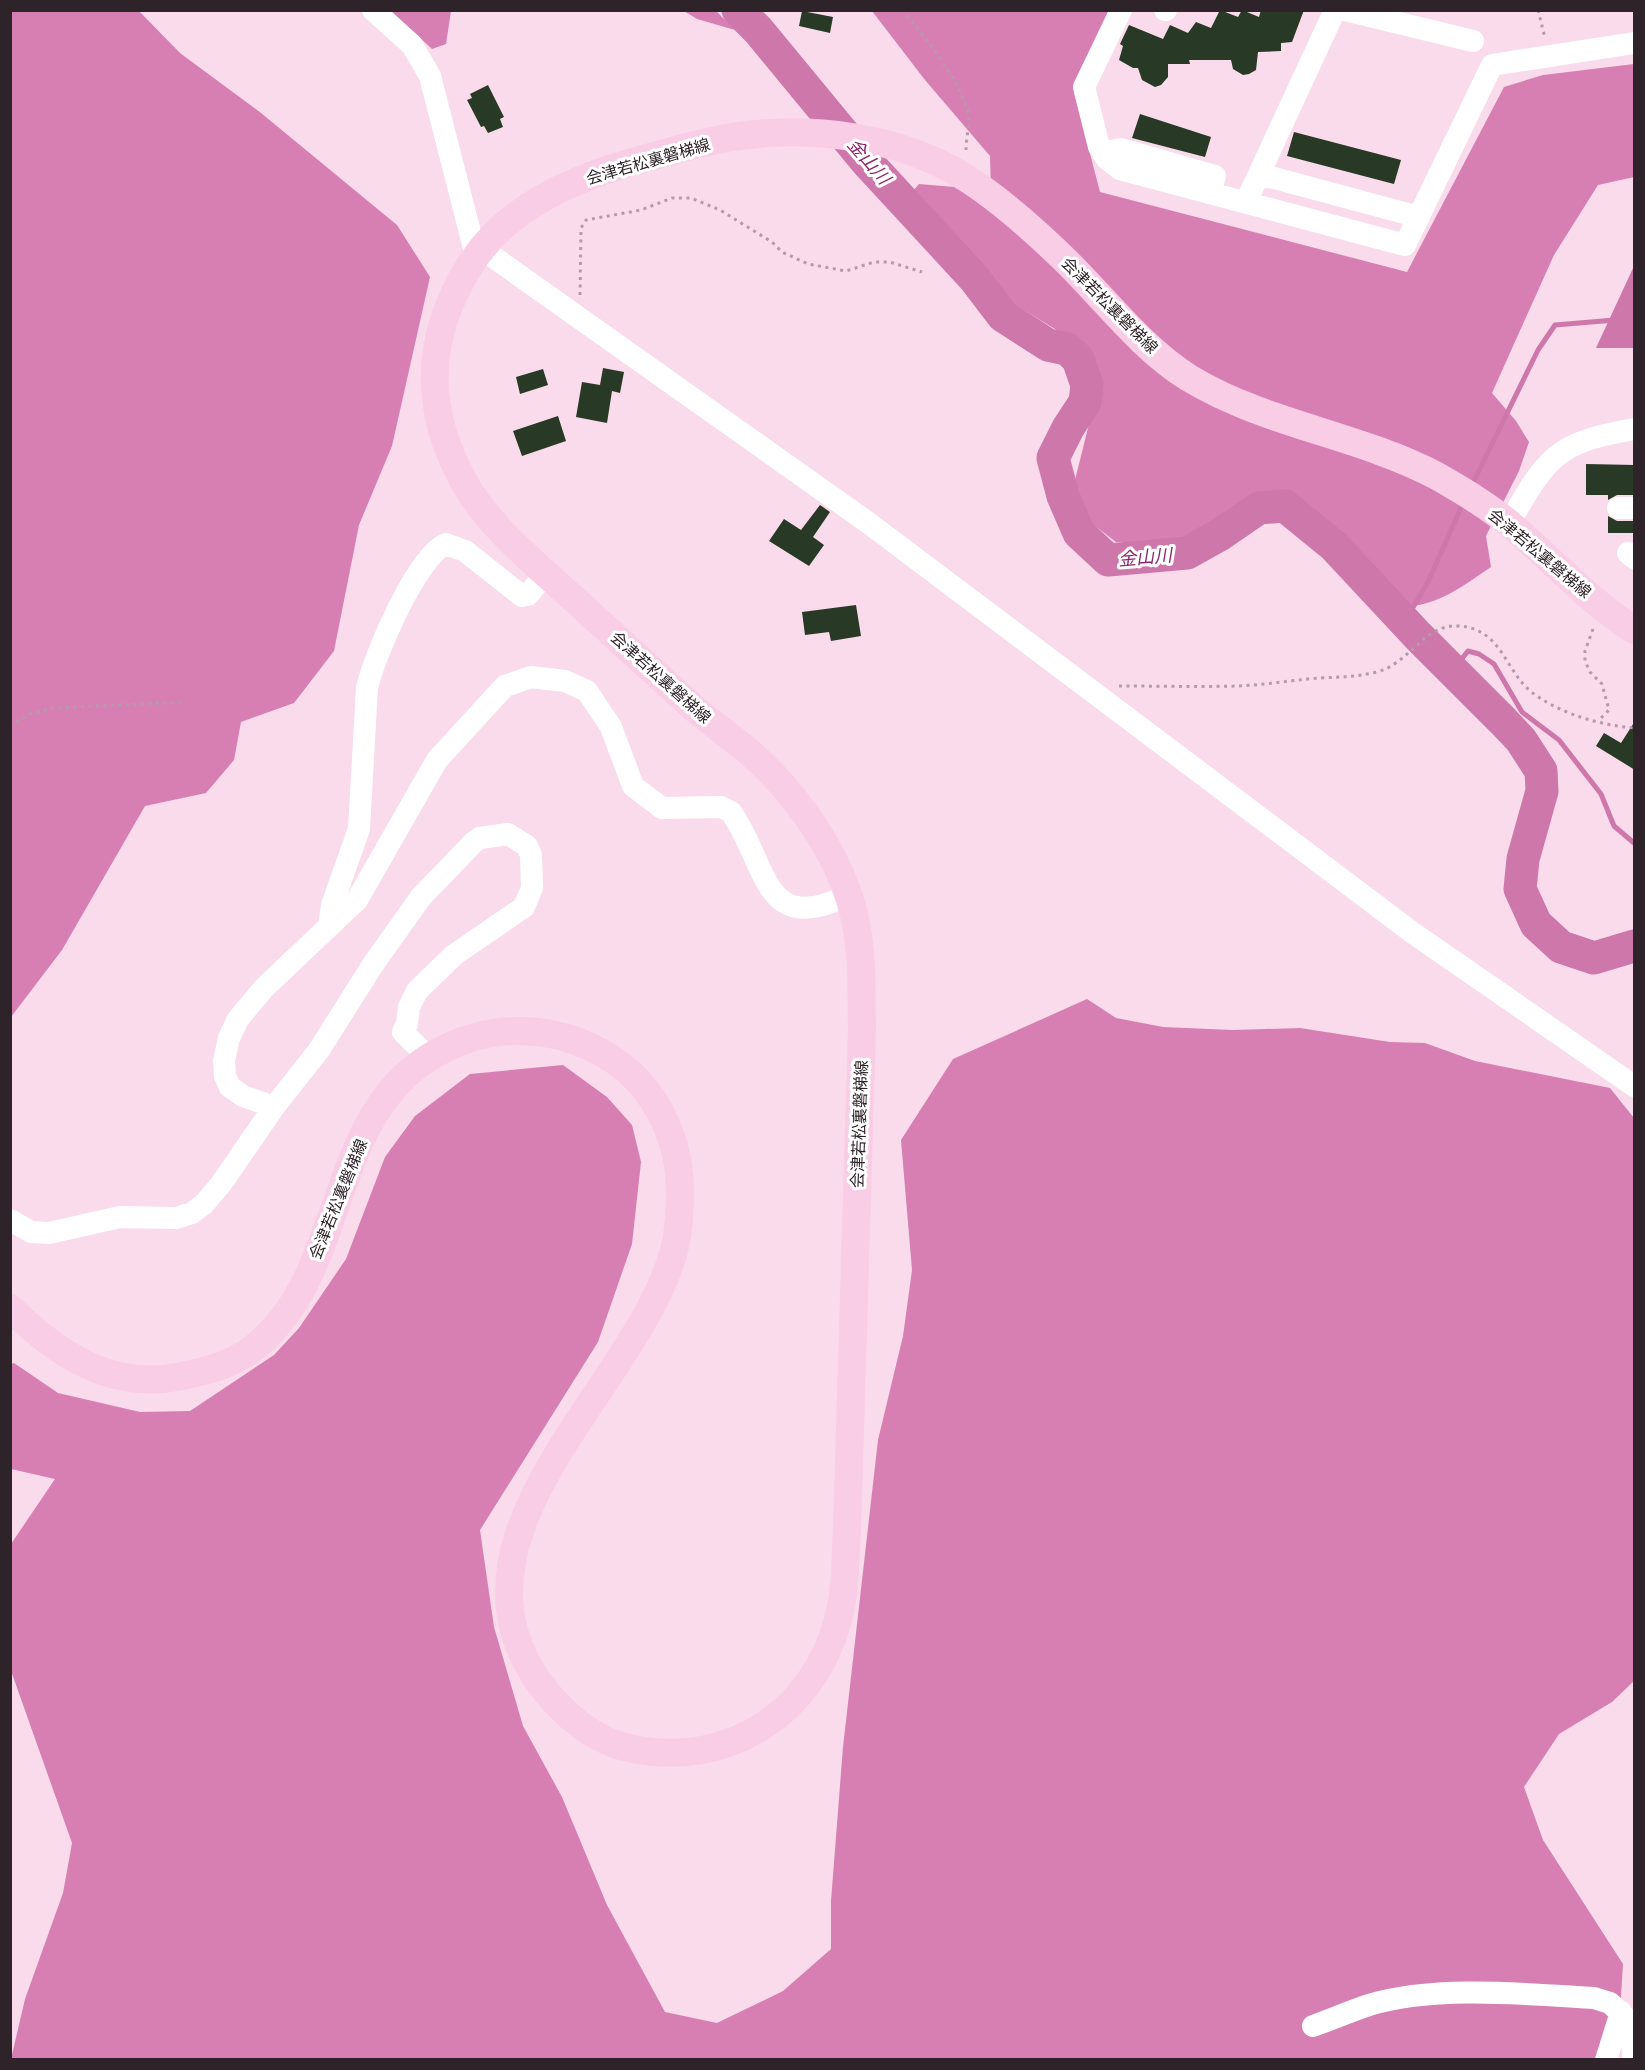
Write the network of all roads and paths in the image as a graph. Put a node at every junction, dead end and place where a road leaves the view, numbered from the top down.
1 (373, 10) edge
2 (902, 10) edge
3 (1121, 10) edge
4 (1335, 10) edge
5 (1345, 10) edge
6 (1538, 10) edge
7 (1473, 41) dead end
8 (1635, 43) edge
9 (1550, 57) junction
10 (1259, 174) junction
11 (964, 176) junction
12 (1246, 202) junction
13 (1419, 217) junction
14 (479, 253) junction
15 (922, 272) dead end
16 (580, 318) junction
17 (1635, 429) edge
18 (1509, 523) junction
19 (546, 573) junction
20 (1597, 622) dead end
21 (1635, 630) edge
22 (1084, 687) junction
23 (186, 702) dead end
24 (1598, 720) junction
25 (10, 726) edge
26 (1635, 728) edge
27 (848, 895) junction
28 (329, 926) junction
29 (428, 1057) junction
30 (1635, 1086) edge
31 (274, 1107) junction
32 (10, 1220) edge
33 (10, 1308) edge
34 (1621, 2012) junction
35 (1313, 2026) dead end
36 (1606, 2060) edge
37 (1633, 2060) edge

1 - 14 street
2 - 11 path
3 - 12 street
4 - 10 street
5 - 7 street
6 - 9 path
8 - 9 street
9 - 13 street
10 - 12 street
10 - 13 street
11 - 14 main road, 会津若松裏磐梯線
11 - 18 main road, 会津若松裏磐梯線
12 - 13 street
14 - 16 street
14 - 19 main road, 会津若松裏磐梯線
15 - 16 path
16 - 22 street
17 - 18 street
18 - 21 main road, 会津若松裏磐梯線
19 - 27 main road, 会津若松裏磐梯線
19 - 28 street
20 - 24 path
22 - 24 path
22 - 30 street
23 - 25 path
24 - 26 path
27 - 28 street
27 - 29 main road, 会津若松裏磐梯線
28 - 31 street
29 - 31 street
29 - 33 main road, 会津若松裏磐梯線
31 - 32 street
34 - 35 street
34 - 36 street
34 - 37 street

